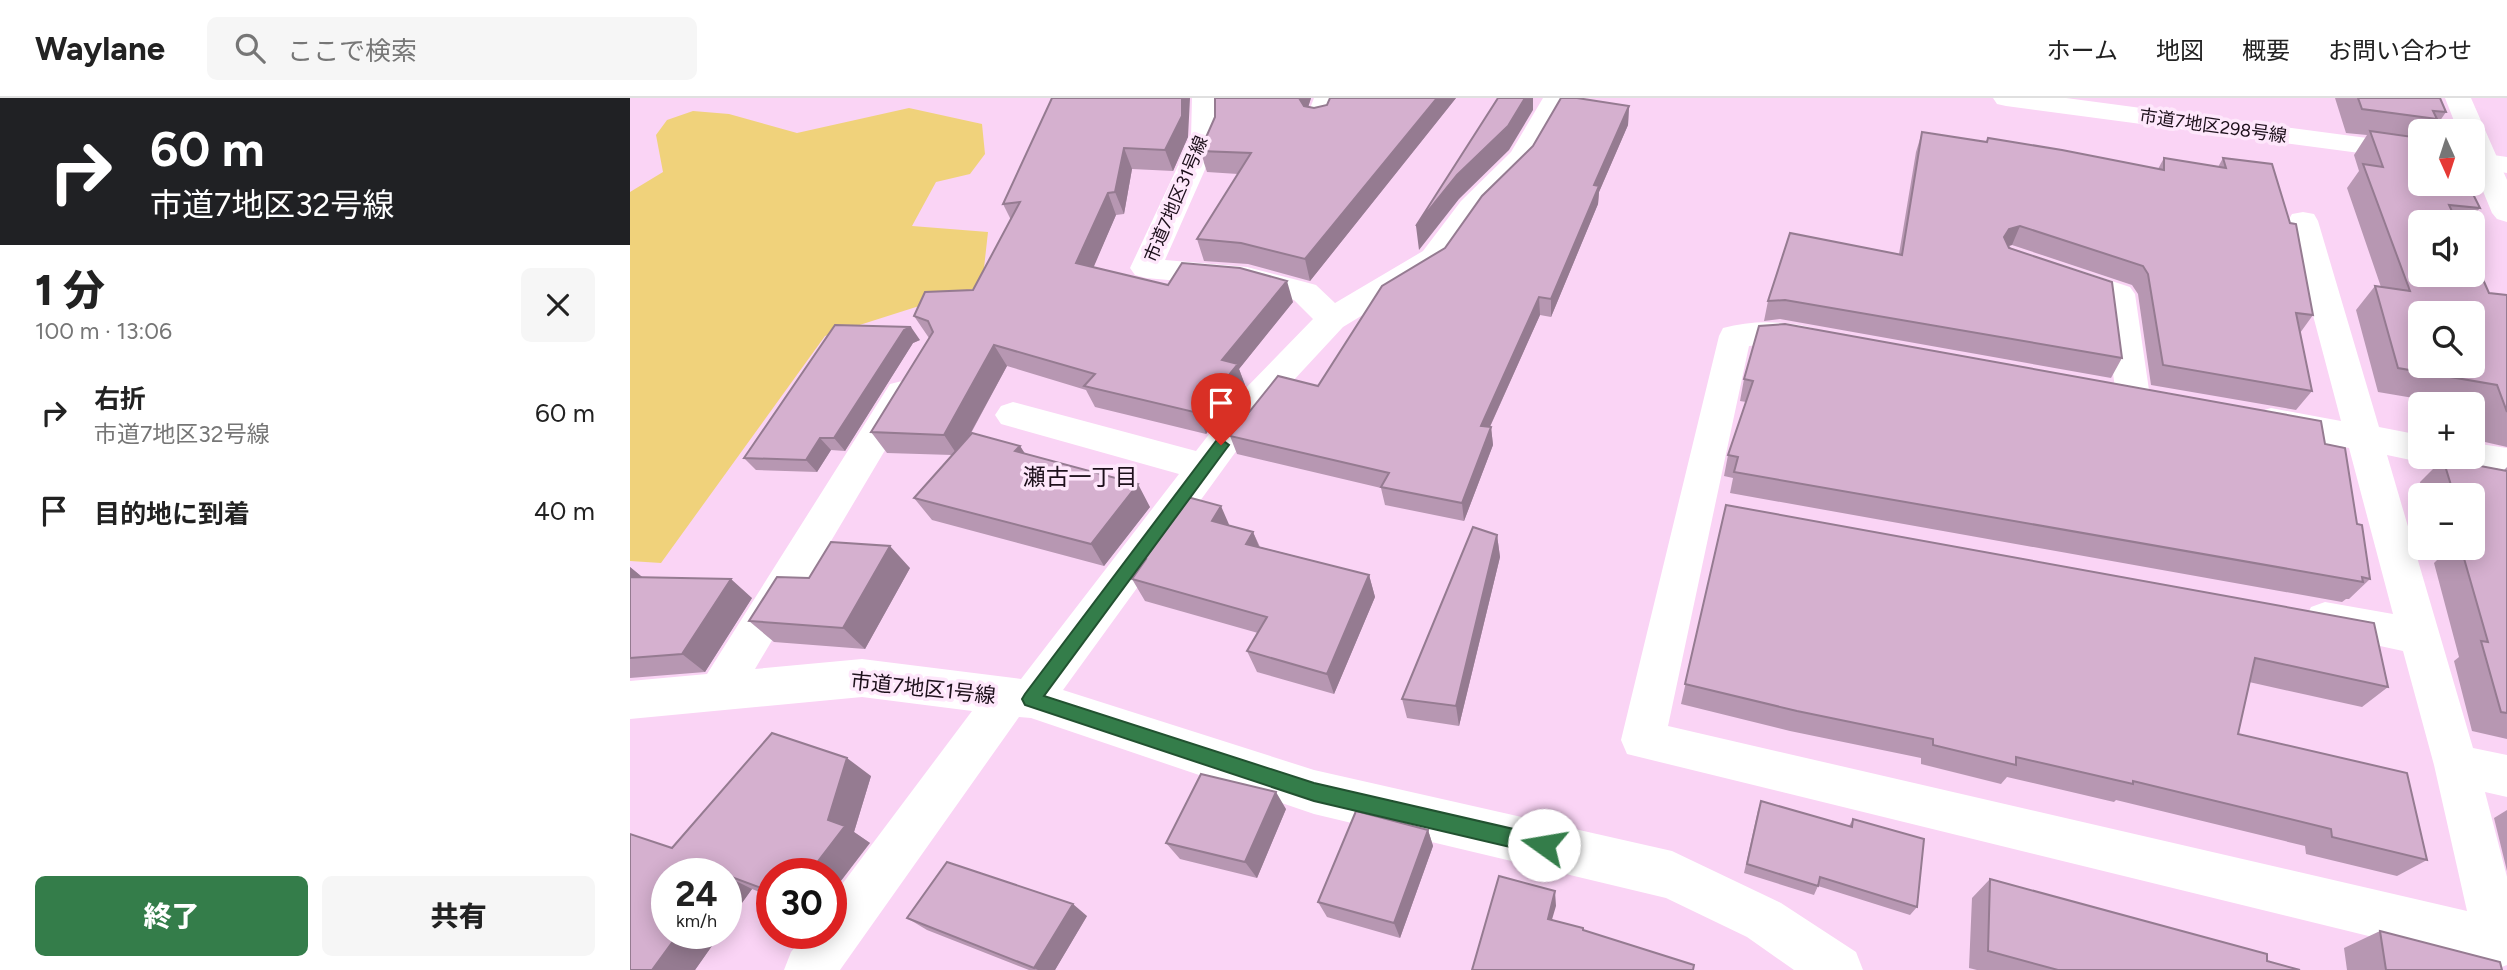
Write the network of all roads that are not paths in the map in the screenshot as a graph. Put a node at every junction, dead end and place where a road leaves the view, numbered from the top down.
1 (1205, 98) edge
2 (1556, 98) edge
3 (2006, 98) edge
4 (2458, 98) edge
5 (2466, 119) edge
6 (2408, 151) edge
7 (2488, 163) edge
8 (2507, 213) edge
9 (2303, 221) dead end
10 (2036, 267) edge
11 (1332, 318) junction
12 (1834, 343) edge
13 (920, 364) edge
14 (2133, 397) edge
15 (1013, 415) dead end
16 (2242, 416) edge
17 (2364, 438) junction
18 (2408, 445) edge
19 (2485, 459) edge
20 (2507, 462) edge
21 (1205, 467) junction
22 (1696, 505) junction
23 (1737, 512) edge
24 (2297, 614) edge
25 (2419, 636) junction
26 (718, 693) junction
27 (1020, 698) junction
28 (630, 699) edge
29 (2456, 765) junction
30 (2507, 776) edge
31 (809, 970) edge
32 (1838, 970) edge

1 - 11 street, 市道7地区31号線
2 - 11 street
3 - 6 street, 市道7地区298号線
4 - 5 street
7 - 8 street
9 - 17 street
10 - 14 street
11 - 21 street
12 - 22 street
13 - 26 street
15 - 21 street
16 - 17 street
17 - 18 street
17 - 25 street
19 - 20 street
21 - 27 street
22 - 23 street
22 - 29 street
24 - 25 street
25 - 29 street
26 - 27 street, 市道7地区1号線
26 - 28 street, 市道7地区1号線
27 - 31 street
27 - 32 street, 市道7地区1号線
29 - 30 street

